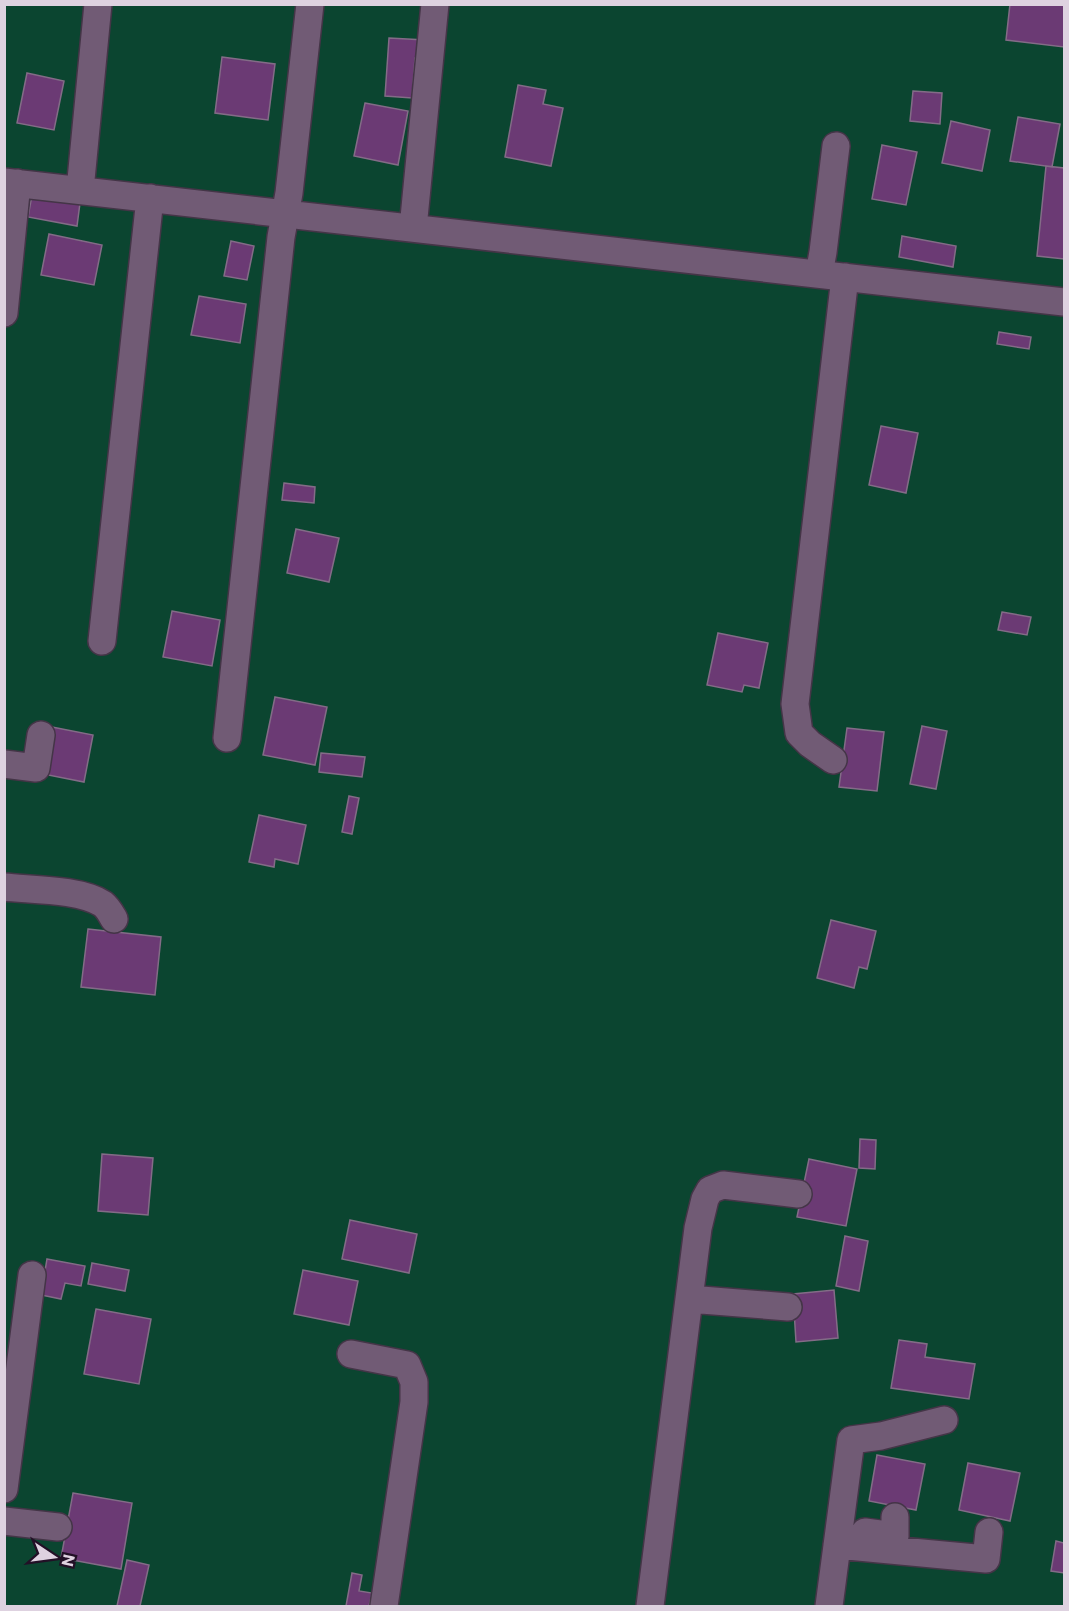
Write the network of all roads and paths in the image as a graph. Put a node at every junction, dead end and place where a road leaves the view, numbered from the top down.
1 (98, 4) edge
2 (310, 4) edge
3 (435, 4) edge
4 (836, 146) dead end
5 (11, 182) edge
6 (80, 190) junction
7 (150, 198) junction
8 (285, 214) junction
9 (412, 228) junction
10 (832, 276) junction
11 (1065, 302) edge
12 (4, 313) edge
13 (102, 640) dead end
14 (40, 735) dead end
15 (227, 738) dead end
16 (833, 760) dead end
17 (4, 764) edge
18 (4, 887) edge
19 (114, 919) dead end
20 (798, 1194) dead end
21 (32, 1275) dead end
22 (689, 1299) junction
23 (788, 1307) dead end
24 (15, 1333) edge
25 (351, 1354) dead end
26 (944, 1420) dead end
27 (4, 1489) edge
28 (896, 1517) dead end
29 (4, 1521) edge
30 (58, 1527) dead end
31 (989, 1532) dead end
32 (838, 1537) junction
33 (384, 1606) edge
34 (650, 1606) edge
35 (829, 1606) edge

1 - 6 street
2 - 8 street
3 - 9 street
4 - 10 street
5 - 6 street
5 - 12 street
6 - 7 street
7 - 8 street
7 - 13 street
8 - 9 street
8 - 15 street
9 - 10 street
10 - 11 street
10 - 16 street
14 - 17 street
18 - 19 street
20 - 22 street
21 - 24 street
22 - 23 street
22 - 34 street
24 - 27 street
25 - 33 street
26 - 32 street
28 - 32 street
29 - 30 street
31 - 32 street
32 - 35 street

